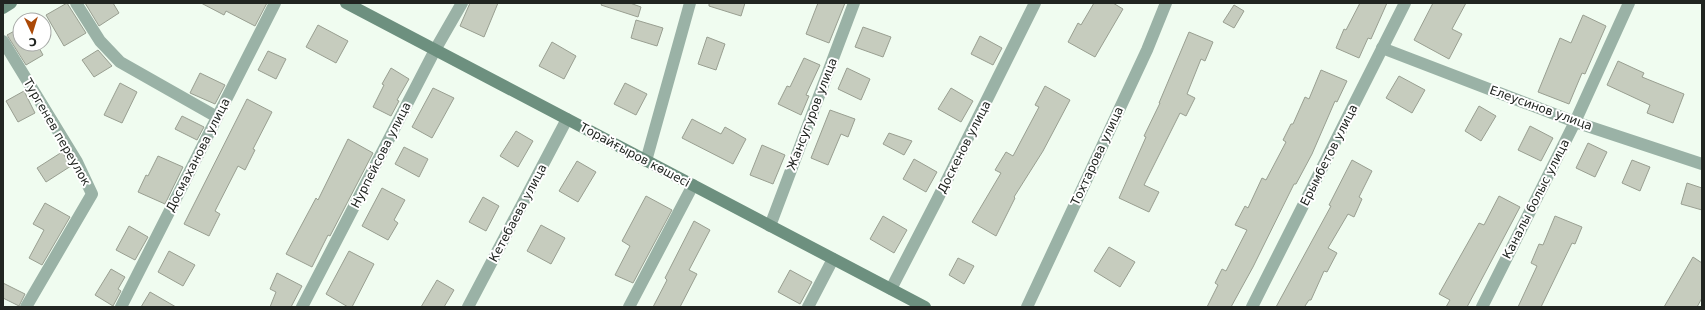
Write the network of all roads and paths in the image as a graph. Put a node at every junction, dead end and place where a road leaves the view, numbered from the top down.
1 (11, 3) edge
2 (76, 3) edge
3 (274, 3) edge
4 (346, 3) edge
5 (462, 3) edge
6 (690, 3) edge
7 (854, 3) edge
8 (1035, 3) edge
9 (1166, 3) edge
10 (1405, 3) edge
11 (1629, 3) edge
12 (3, 8) edge
13 (3, 41) edge
14 (1382, 48) junction
15 (436, 50) junction
16 (217, 117) junction
17 (567, 119) junction
18 (1575, 122) junction
19 (646, 161) junction
20 (1702, 164) edge
21 (693, 185) junction
22 (770, 226) junction
23 (833, 259) junction
24 (891, 289) junction
25 (26, 307) edge
26 (121, 307) edge
27 (302, 307) edge
28 (468, 307) edge
29 (629, 307) edge
30 (808, 307) edge
31 (925, 307) edge
32 (1027, 307) edge
33 (1252, 307) edge
34 (1482, 307) edge

1 - 12 street
2 - 16 street
3 - 16 street, Досмаханова улица
4 - 15 street, Торайғыров көшесі
5 - 15 street, Нурпейсова улица
6 - 19 street
7 - 22 street, Жансугуров улица
8 - 24 street, Доскенов улица
9 - 32 street, Тохтарова улица
10 - 14 street, Ерымбетов улица
11 - 18 street, Каналы болыс улица
13 - 25 street, Тургенев переулок
14 - 18 street, Елеусинов улица
14 - 33 street, Ерымбетов улица
15 - 17 street, Торайғыров көшесі
15 - 27 street, Нурпейсова улица
16 - 26 street, Досмаханова улица
17 - 19 street, Торайғыров көшесі
17 - 28 street, Кетебаева улица
18 - 20 street, Елеусинов улица
18 - 34 street, Каналы болыс улица
19 - 21 street, Торайғыров көшесі
21 - 22 street, Торайғыров көшесі
21 - 29 street
22 - 23 street, Торайғыров көшесі
23 - 24 street, Торайғыров көшесі
23 - 30 street
24 - 31 street, Торайғыров көшесі

